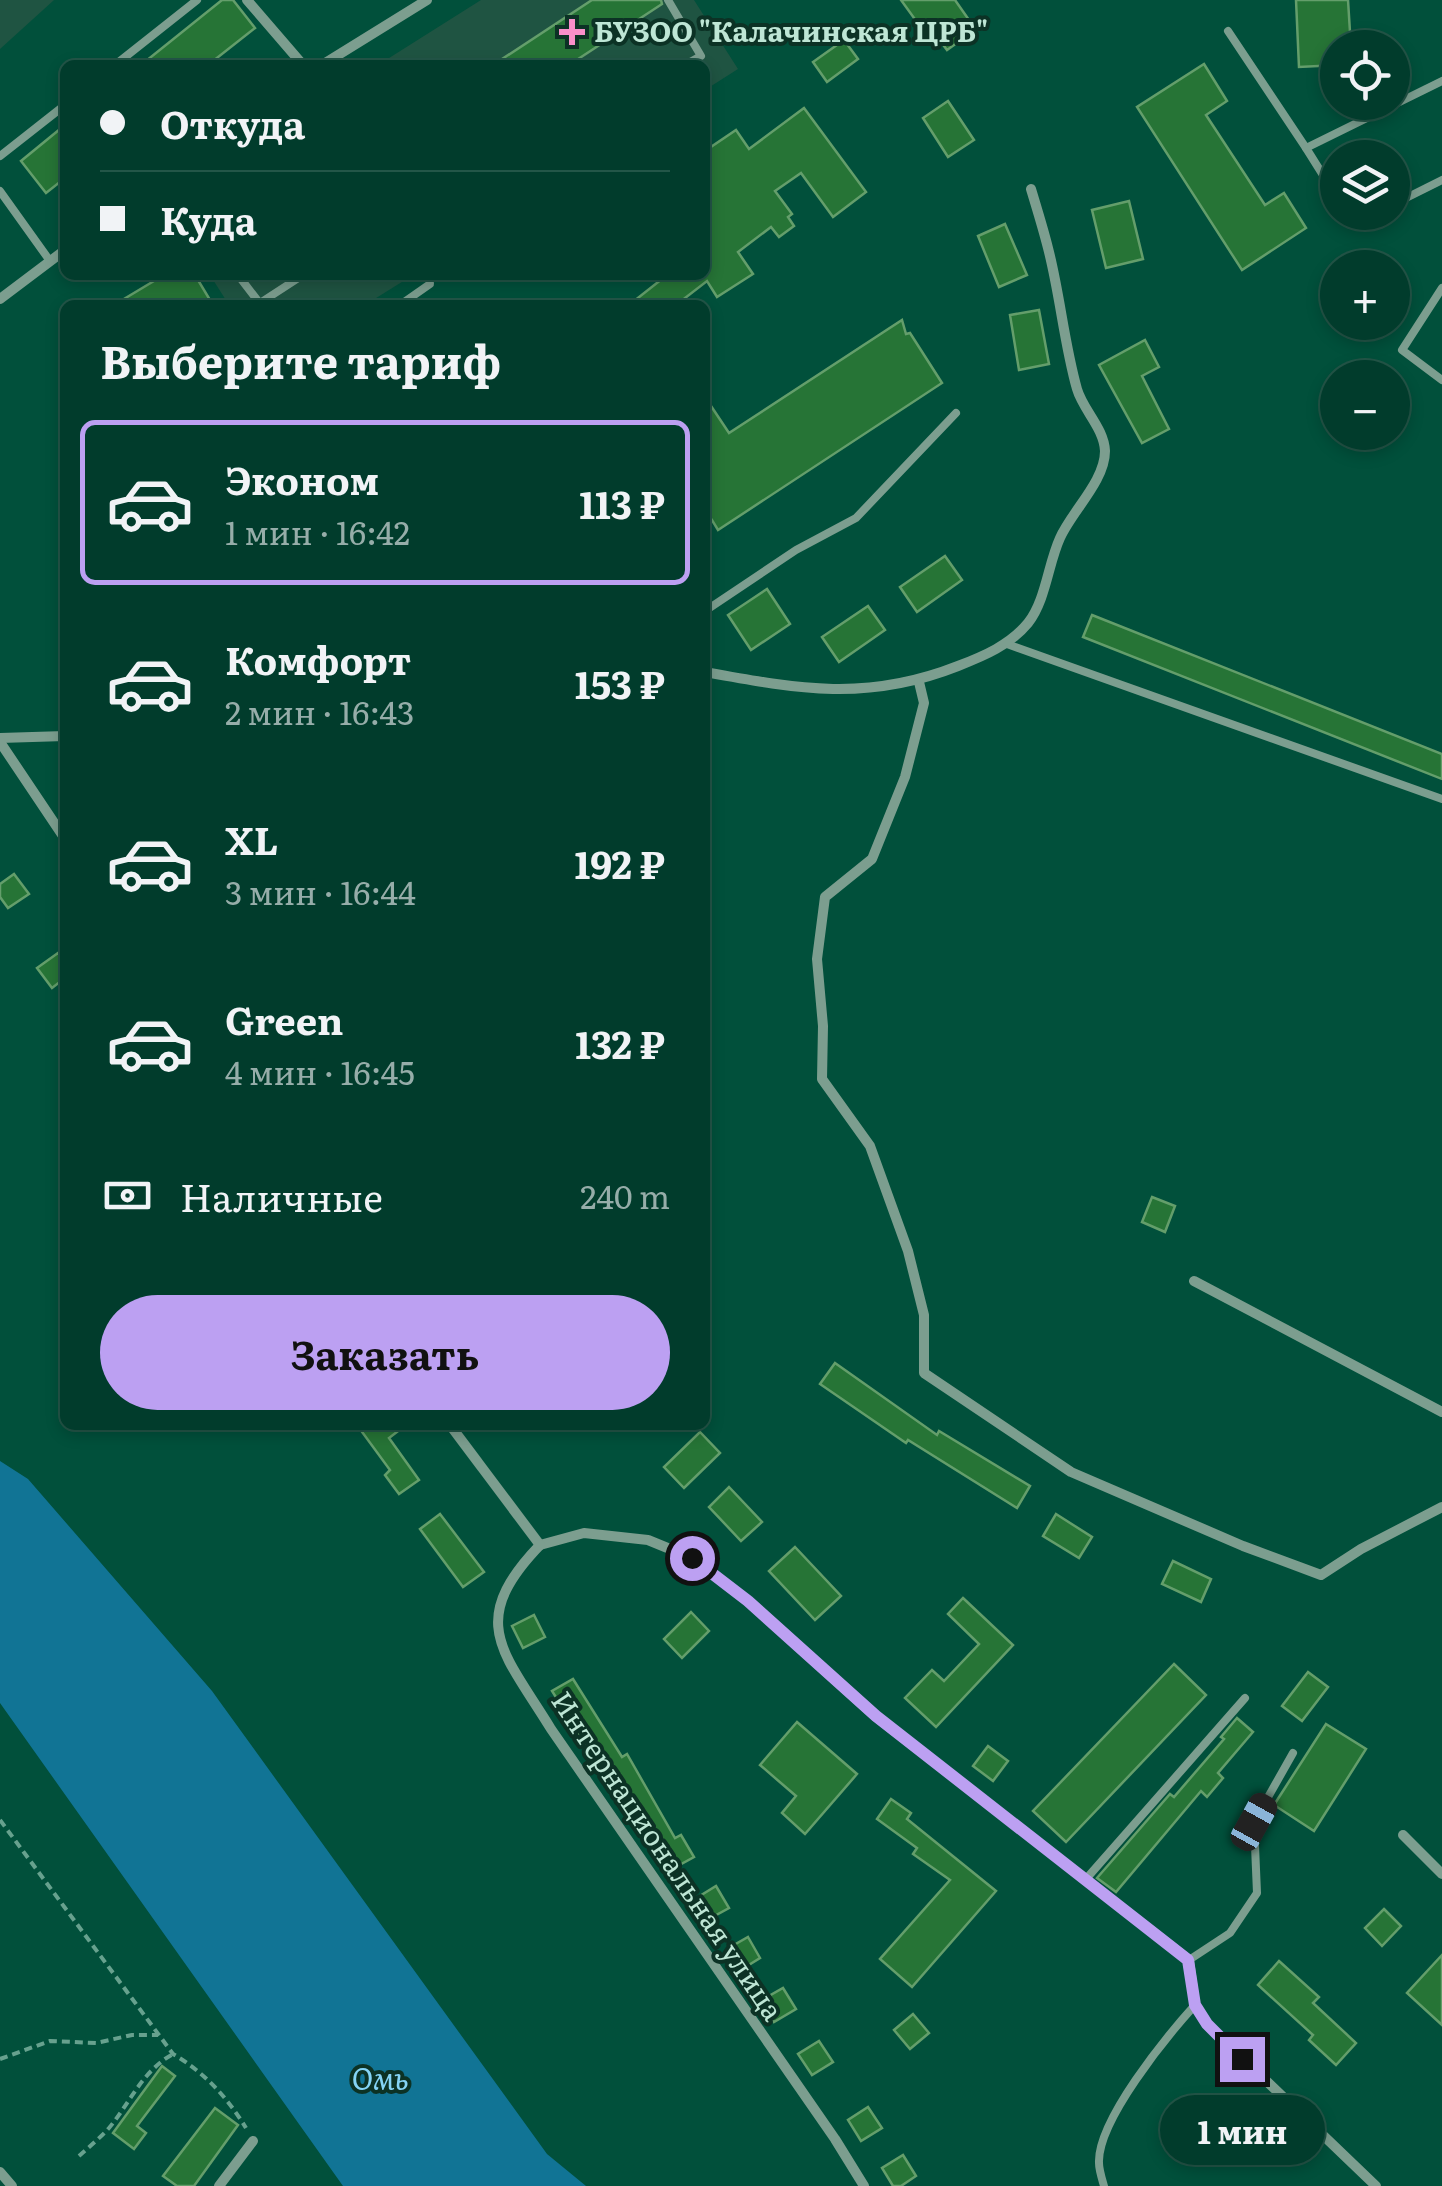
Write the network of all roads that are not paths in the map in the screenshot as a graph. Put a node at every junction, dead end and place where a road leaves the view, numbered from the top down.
1 (197, 0) edge
2 (247, 0) edge
3 (427, 0) edge
4 (668, 0) edge
5 (1228, 31) dead end
6 (121, 60) edge
7 (300, 60) edge
8 (330, 60) edge
9 (694, 60) edge
10 (1442, 81) edge
11 (60, 109) edge
12 (1306, 148) junction
13 (0, 156) edge
14 (1320, 170) edge
15 (1442, 180) edge
16 (1031, 189) dead end
17 (0, 191) edge
18 (1410, 197) edge
19 (60, 254) edge
20 (50, 261) junction
21 (242, 280) edge
22 (296, 280) edge
23 (430, 280) edge
24 (1442, 288) edge
25 (0, 299) edge
26 (258, 300) edge
27 (267, 300) edge
28 (407, 300) edge
29 (1442, 380) edge
30 (956, 414) dead end
31 (710, 607) edge
32 (1007, 644) junction
33 (710, 673) edge
34 (919, 682) junction
35 (60, 736) edge
36 (0, 740) edge
37 (1442, 798) edge
38 (60, 832) edge
39 (1194, 1281) dead end
40 (1442, 1412) edge
41 (454, 1430) edge
42 (1442, 1508) edge
43 (540, 1545) junction
44 (1245, 1698) dead end
45 (1293, 1754) dead end
46 (1402, 1835) dead end
47 (1442, 1874) edge
48 (1086, 1879) junction
49 (1188, 1960) junction
50 (1195, 2005) junction
51 (254, 2141) road end
52 (0, 2172) edge
53 (12, 2186) edge
54 (219, 2186) edge
55 (864, 2186) edge
56 (1104, 2186) edge
57 (1376, 2186) edge

1 - 6 lane
2 - 7 street
3 - 8 street
4 - 9 lane
5 - 12 lane
10 - 12 lane
11 - 13 lane
12 - 14 lane
15 - 18 lane
16 - 32 street
17 - 20 lane
19 - 20 street
20 - 25 street
21 - 26 lane
22 - 27 lane
23 - 28 lane
24 - 29 lane
30 - 31 lane
32 - 34 street
32 - 37 lane
33 - 34 street
34 - 42 street
35 - 36 street
36 - 38 street
39 - 40 street
41 - 43 street
43 - 48 street
43 - 55 street, Интернациональная улица
44 - 48 lane
45 - 49 lane
46 - 47 street
48 - 49 street
49 - 50 street
50 - 56 lane
50 - 57 street
51 - 54 street
52 - 53 street

